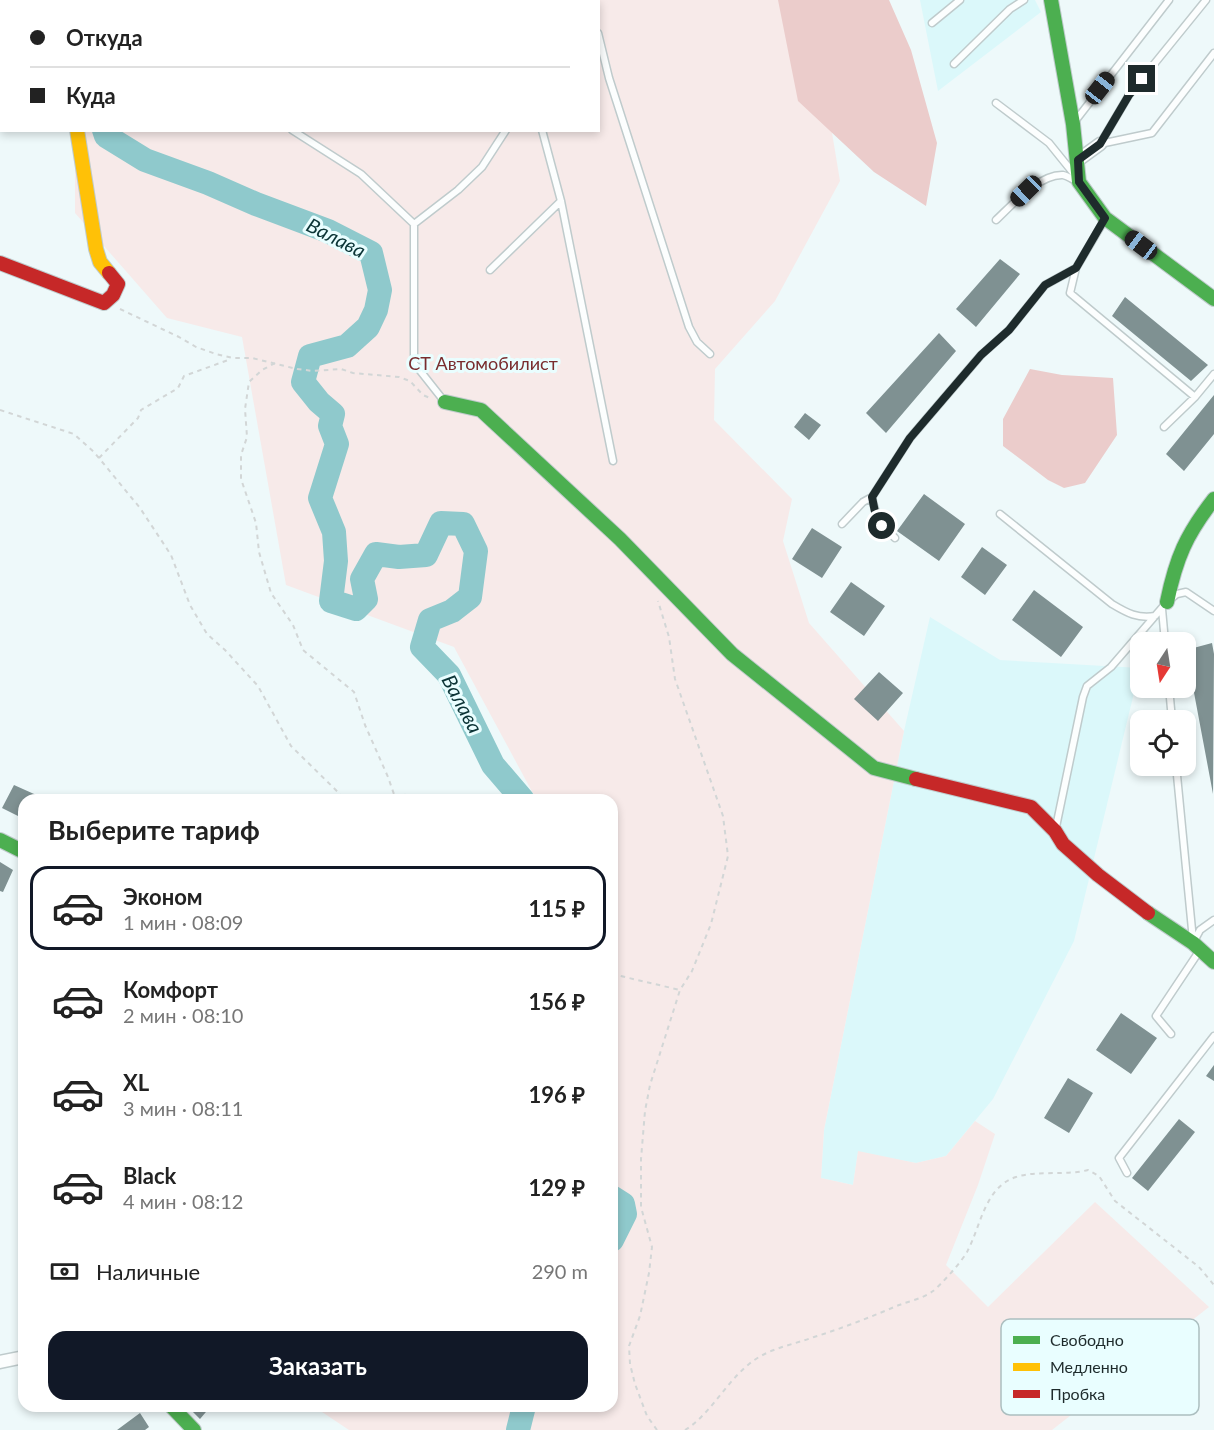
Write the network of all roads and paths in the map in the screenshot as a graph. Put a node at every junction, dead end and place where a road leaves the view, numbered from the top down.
1 (960, 0) edge
2 (1024, 0) edge
3 (1051, 0) edge
4 (1169, 0) edge
5 (1206, 0) edge
6 (932, 23) dead end
7 (600, 41) edge
8 (1214, 53) edge
9 (954, 64) dead end
10 (996, 103) dead end
11 (1073, 124) junction
12 (77, 132) edge
13 (295, 132) edge
14 (505, 132) edge
15 (543, 132) edge
16 (1100, 144) junction
17 (1078, 160) junction
18 (1079, 182) junction
19 (561, 201) junction
20 (1105, 218) junction
21 (996, 220) dead end
22 (414, 224) junction
23 (0, 263) edge
24 (1076, 268) junction
25 (490, 270) dead end
26 (1214, 299) edge
27 (104, 303) junction
28 (710, 354) dead end
29 (233, 358) junction
30 (275, 363) junction
31 (1214, 374) edge
32 (1195, 396) junction
33 (445, 402) junction
34 (0, 410) edge
35 (1164, 427) dead end
36 (99, 458) junction
37 (613, 461) dead end
38 (872, 497) junction
39 (1214, 499) edge
40 (1000, 514) dead end
41 (842, 525) dead end
42 (895, 538) dead end
43 (658, 600) dead end
44 (1164, 605) junction
45 (1214, 611) edge
46 (1156, 616) junction
47 (1165, 632) edge
48 (1177, 776) edge
49 (340, 794) edge
50 (394, 794) edge
51 (1055, 831) junction
52 (0, 840) edge
53 (18, 849) edge
54 (1214, 920) edge
55 (1197, 946) junction
56 (1214, 962) edge
57 (618, 975) edge
58 (680, 990) junction
59 (1171, 1034) dead end
60 (1214, 1036) edge
61 (1127, 1173) dead end
62 (1214, 1285) edge
63 (18, 1358) edge
64 (0, 1362) edge
65 (177, 1412) edge
66 (194, 1430) edge
67 (657, 1430) edge
68 (685, 1430) edge

1 - 6 lane
2 - 9 lane
3 - 11 street
4 - 11 lane
5 - 16 lane
7 - 28 lane
8 - 16 lane
10 - 18 lane
11 - 17 street
12 - 27 street
13 - 22 lane
14 - 22 lane
15 - 19 lane
16 - 17 street
17 - 18 street
18 - 20 street
18 - 21 lane
19 - 25 lane
19 - 37 lane
20 - 24 lane
20 - 26 street
22 - 33 lane
23 - 27 street
24 - 32 lane
24 - 38 lane
27 - 29 path
29 - 30 path
29 - 36 path
30 - 33 path
30 - 50 path
31 - 32 lane
32 - 35 lane
33 - 51 street
34 - 36 path
36 - 49 path
38 - 41 lane
38 - 42 lane
39 - 44 street
40 - 46 lane
43 - 58 path
44 - 45 lane
44 - 46 lane
44 - 47 lane
46 - 51 lane
48 - 55 lane
51 - 55 street
52 - 53 street
54 - 55 lane
55 - 56 street
55 - 59 lane
57 - 58 path
58 - 67 path
60 - 61 lane
62 - 68 path
63 - 64 street
65 - 66 street

